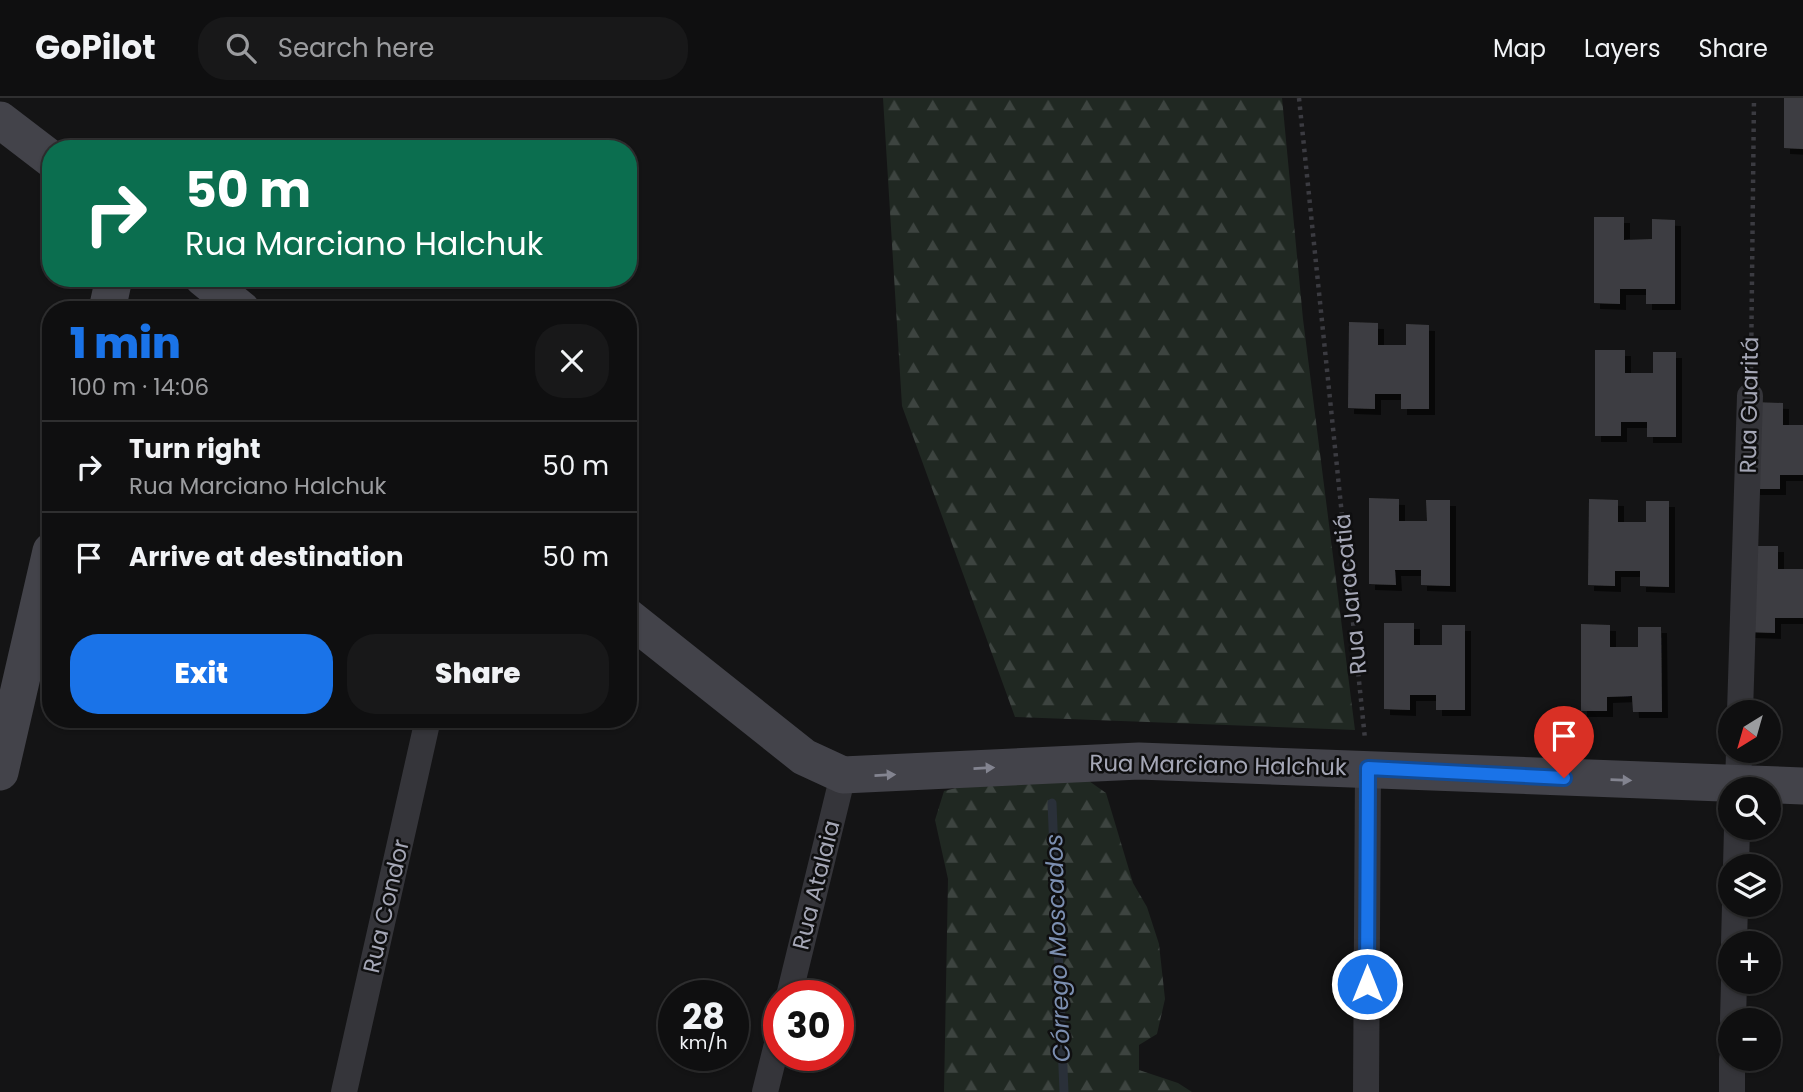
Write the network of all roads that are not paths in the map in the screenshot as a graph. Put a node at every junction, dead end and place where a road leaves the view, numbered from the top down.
1 (0, 120) edge
2 (42, 152) edge
3 (214, 287) edge
4 (231, 301) edge
5 (1750, 396) road end
6 (42, 589) edge
7 (637, 624) edge
8 (1740, 700) edge
9 (426, 728) edge
10 (1, 764) edge
11 (1368, 768) junction
12 (843, 775) junction
13 (1738, 775) edge
14 (1803, 786) edge
15 (793, 980) edge
16 (770, 1071) edge
17 (1732, 1071) edge
18 (344, 1092) edge
19 (765, 1092) edge
20 (1366, 1092) edge
21 (1732, 1092) edge

1 - 2 street
3 - 4 street
5 - 8 street, Rua Guaritá
6 - 10 street
7 - 12 street
9 - 18 street, Rua Condor
12 -> 11 street, Rua Marciano Halchuk
11 -> 13 street, Rua Marciano Halchuk
11 - 20 street
12 - 15 street, Rua Atalaia
13 - 14 street, Rua Marciano Halchuk
16 - 19 street
17 - 21 street

